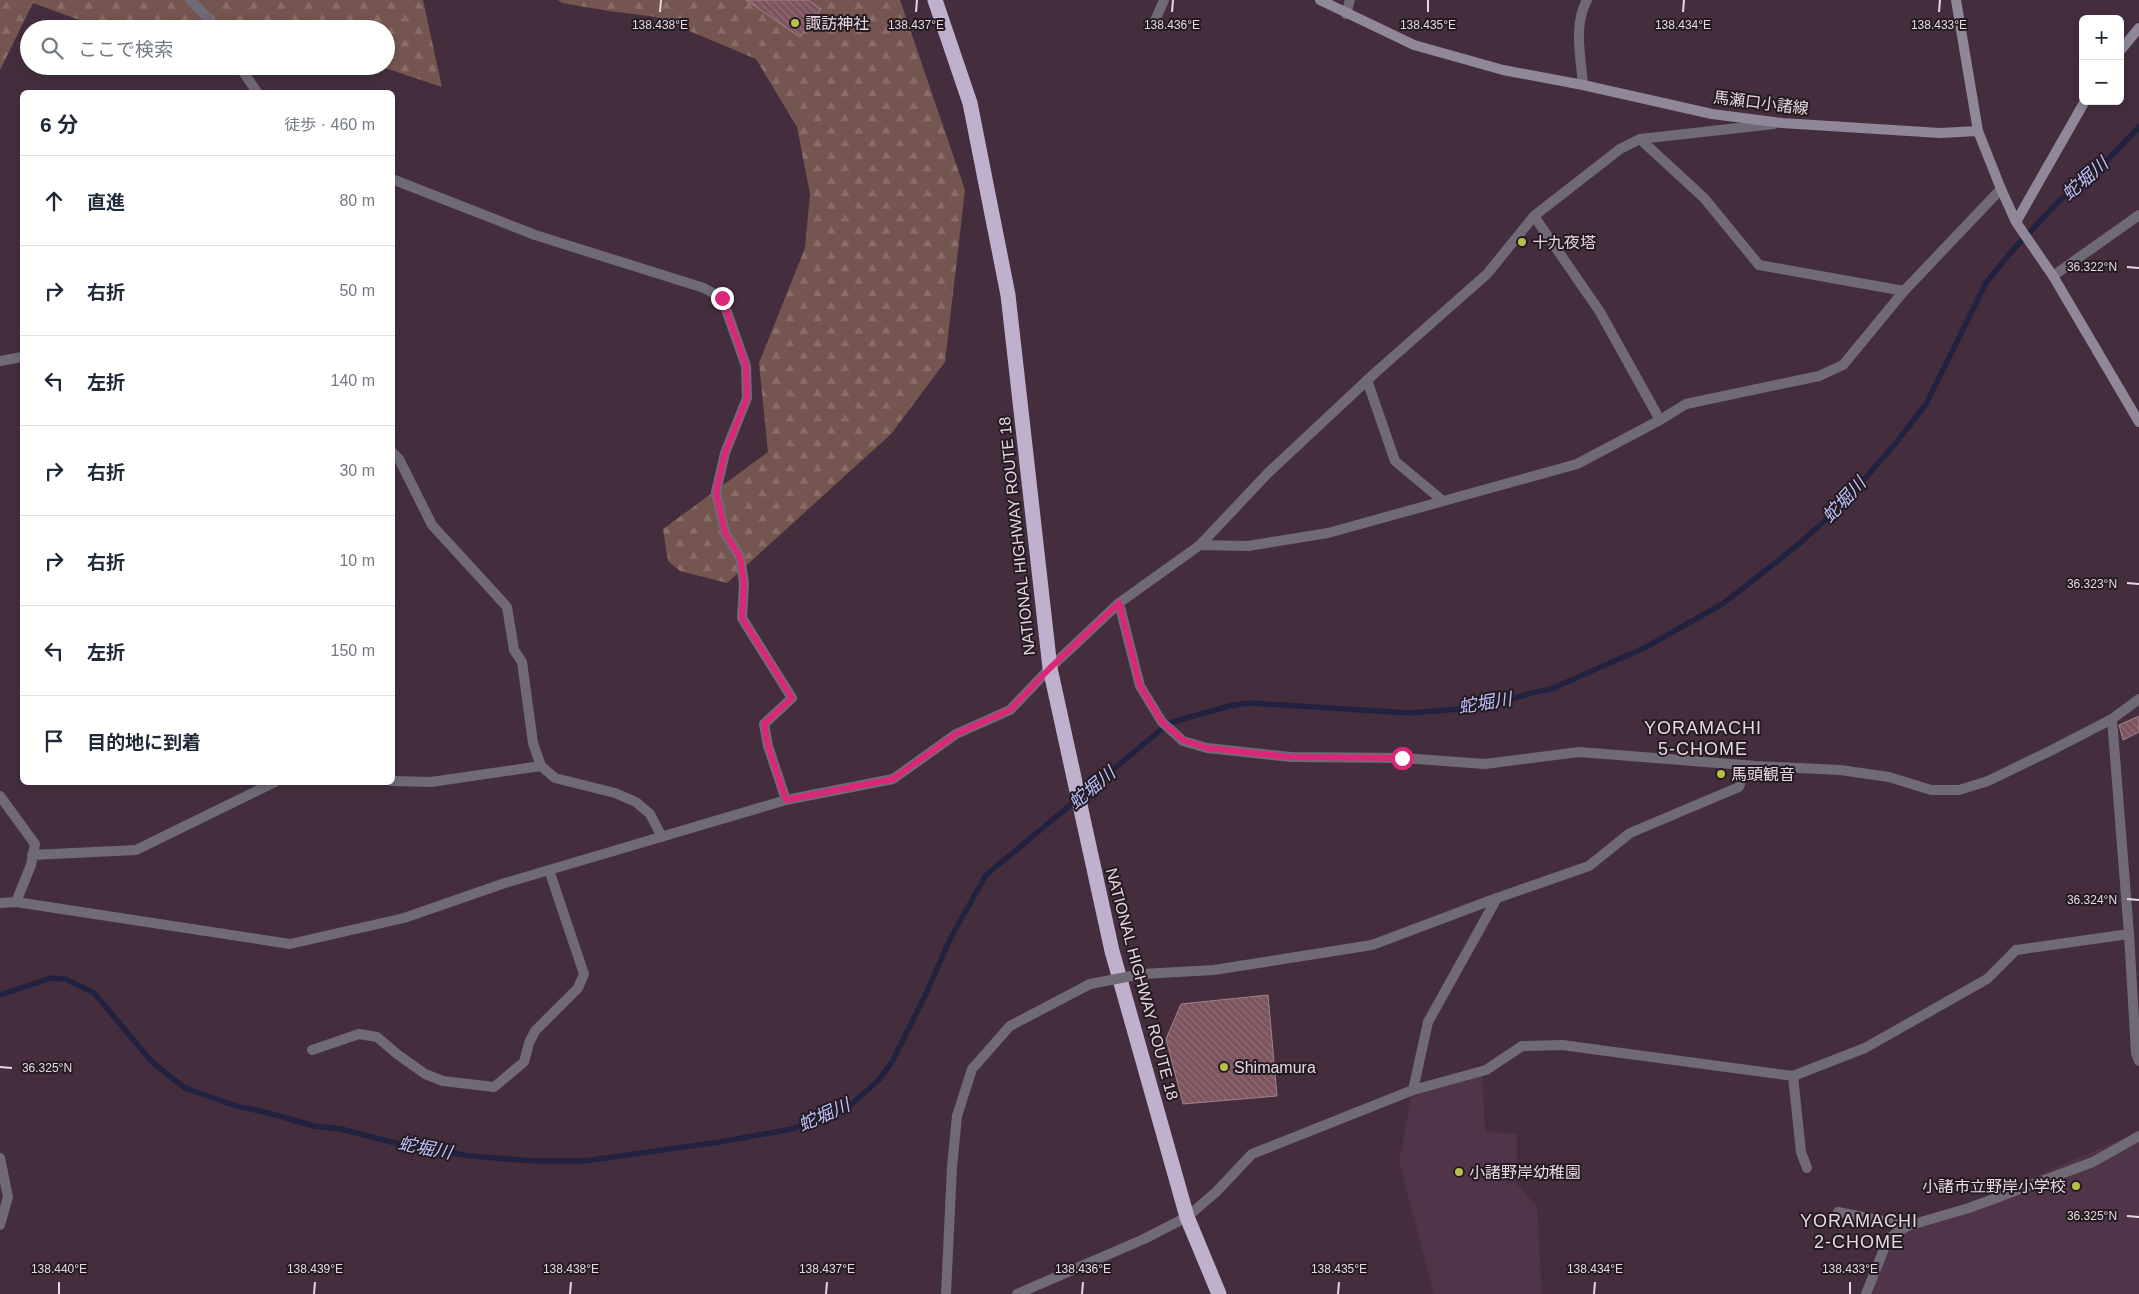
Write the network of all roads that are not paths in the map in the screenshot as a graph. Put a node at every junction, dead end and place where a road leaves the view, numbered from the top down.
1 (190, 0) edge
2 (935, 0) edge
3 (1164, 0) edge
4 (1320, 0) edge
5 (1350, 0) edge
6 (1587, 0) edge
7 (1956, 0) edge
8 (1346, 14) junction
9 (208, 20) edge
10 (1154, 23) dead end
11 (2139, 28) edge
12 (2124, 46) edge
13 (246, 75) edge
14 (1583, 85) junction
15 (256, 90) edge
16 (2083, 105) edge
17 (1782, 122) junction
18 (1978, 131) junction
19 (1640, 140) junction
20 (395, 180) edge
21 (2001, 189) junction
22 (2139, 215) edge
23 (1534, 216) junction
24 (2016, 222) junction
25 (2053, 276) junction
26 (1904, 291) junction
27 (20, 357) edge
28 (0, 361) edge
29 (1367, 380) junction
30 (1660, 420) junction
31 (2139, 422) edge
32 (395, 455) edge
33 (1443, 501) junction
34 (1200, 545) junction
35 (1119, 603) junction
36 (1050, 668) junction
37 (2139, 699) edge
38 (2112, 719) junction
39 (541, 766) junction
40 (1746, 766) junction
41 (395, 781) edge
42 (269, 785) edge
43 (0, 796) edge
44 (786, 800) junction
45 (662, 837) junction
46 (32, 856) junction
47 (549, 870) junction
48 (1497, 898) junction
49 (0, 902) edge
50 (16, 902) junction
51 (2129, 934) junction
52 (312, 1050) dead end
53 (2139, 1061) edge
54 (1793, 1076) junction
55 (1413, 1090) junction
56 (2139, 1136) edge
57 (0, 1158) edge
58 (1807, 1168) dead end
59 (1838, 1212) dead end
60 (1187, 1217) junction
61 (0, 1226) edge
62 (1907, 1226) junction
63 (946, 1294) edge
64 (1017, 1294) edge
65 (1219, 1294) edge
66 (1866, 1294) edge

1 - 9 street
2 - 36 highway, NATIONAL HIGHWAY ROUTE 18
3 - 10 street
4 - 8 main road, 馬瀬口小諸線
5 - 8 street
6 - 14 street
7 - 18 main road
8 - 14 main road, 馬瀬口小諸線
11 - 12 main road
13 - 15 street
14 - 17 main road, 馬瀬口小諸線
16 - 24 main road
17 - 18 main road, 馬瀬口小諸線
17 - 19 street
18 - 21 main road
19 - 23 street
19 - 26 street
20 - 44 street
21 - 24 main road
21 - 26 street
22 - 25 street
23 - 29 street
23 - 30 street
24 - 25 main road
25 - 31 main road
26 - 30 street
27 - 28 street
29 - 33 street
29 - 34 street
30 - 33 street
32 - 39 street
33 - 34 street
34 - 35 street
35 - 36 street
35 - 40 street
36 - 44 street
36 - 60 highway, NATIONAL HIGHWAY ROUTE 18
37 - 38 street
38 - 40 street
38 - 51 street
39 - 41 street
39 - 45 street
40 - 48 street
42 - 46 street
43 - 46 street
44 - 45 street
45 - 47 street
46 - 50 street
47 - 50 street
47 - 52 street
48 - 55 street
48 - 63 street, bridge
49 - 50 street
51 - 53 street
51 - 54 street
54 - 55 street
54 - 58 street
55 - 60 street
56 - 62 street
57 - 61 street
59 - 62 street
60 - 64 street
60 - 65 highway, NATIONAL HIGHWAY ROUTE 18
62 - 66 street

